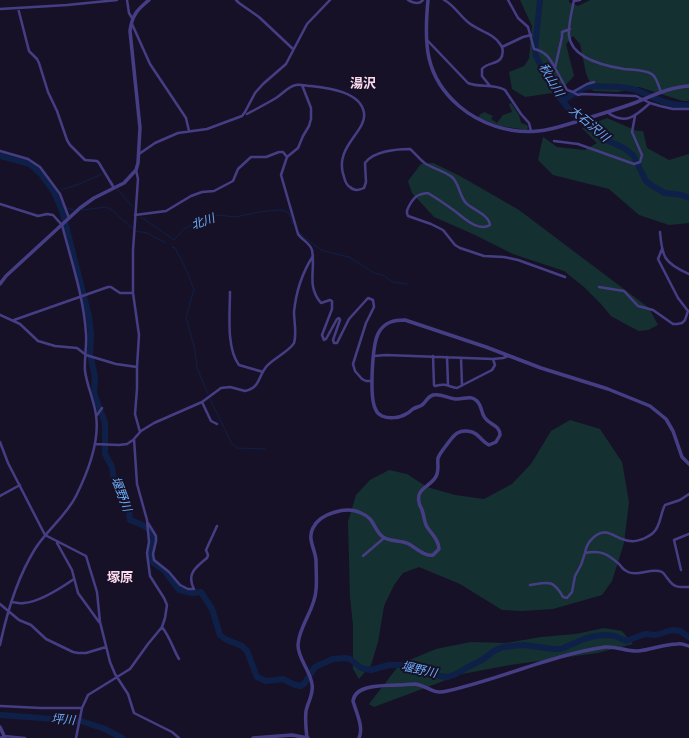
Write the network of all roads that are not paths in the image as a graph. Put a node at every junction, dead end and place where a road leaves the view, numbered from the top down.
1 (117, 0) edge
2 (127, 0) edge
3 (149, 0) edge
4 (236, 0) edge
5 (330, 0) edge
6 (408, 0) edge
7 (423, 0) edge
8 (428, 0) edge
9 (444, 0) edge
10 (508, 0) edge
11 (574, 0) edge
12 (580, 0) edge
13 (18, 8) junction
14 (0, 9) edge
15 (132, 20) junction
16 (570, 28) junction
17 (531, 35) junction
18 (426, 38) junction
19 (502, 47) junction
20 (293, 49) junction
21 (555, 68) junction
22 (594, 82) dead end
23 (302, 85) junction
24 (490, 86) junction
25 (689, 86) edge
26 (573, 92) junction
27 (660, 93) junction
28 (650, 103) junction
29 (689, 109) edge
30 (607, 112) junction
31 (246, 114) dead end
32 (635, 116) junction
33 (189, 131) junction
34 (531, 131) junction
35 (554, 141) dead end
36 (0, 151) edge
37 (139, 154) junction
38 (287, 157) junction
39 (136, 170) junction
40 (114, 188) junction
41 (0, 204) edge
42 (135, 215) junction
43 (68, 219) junction
44 (63, 224) junction
45 (660, 232) dead end
46 (662, 249) junction
47 (313, 255) junction
48 (689, 274) edge
49 (565, 277) dead end
50 (0, 284) edge
51 (599, 287) dead end
52 (230, 292) dead end
53 (133, 293) junction
54 (80, 297) junction
55 (0, 315) edge
56 (14, 320) junction
57 (86, 355) junction
58 (373, 356) junction
59 (433, 356) junction
60 (508, 356) junction
61 (447, 357) junction
62 (462, 358) junction
63 (493, 359) junction
64 (136, 367) junction
65 (263, 372) junction
66 (372, 381) junction
67 (448, 384) junction
68 (462, 385) junction
69 (202, 402) junction
70 (102, 408) dead end
71 (96, 415) junction
72 (217, 424) dead end
73 (140, 433) junction
74 (134, 439) junction
75 (0, 442) edge
76 (95, 444) junction
77 (689, 464) edge
78 (20, 485) junction
79 (689, 494) edge
80 (0, 496) edge
81 (147, 523) junction
82 (217, 526) dead end
83 (689, 534) edge
84 (45, 535) junction
85 (384, 538) junction
86 (156, 541) junction
87 (57, 542) junction
88 (149, 546) junction
89 (585, 553) junction
90 (363, 556) dead end
91 (681, 570) dead end
92 (74, 580) junction
93 (530, 585) dead end
94 (689, 587) edge
95 (11, 602) junction
96 (0, 604) edge
97 (8, 611) junction
98 (100, 622) junction
99 (162, 627) junction
100 (0, 645) edge
101 (689, 646) edge
102 (106, 647) junction
103 (179, 659) dead end
104 (118, 678) junction
105 (0, 706) edge
106 (82, 708) junction
107 (0, 728) edge
108 (3, 737) edge
109 (76, 737) edge
110 (25, 738) edge
111 (179, 738) edge
112 (253, 738) edge
113 (307, 738) edge
114 (359, 738) edge

1 - 13 street
2 - 15 street
3 - 15 street
4 - 20 street
5 - 20 street
6 - 7 street
8 - 18 street
9 - 19 street
10 - 17 street
11 - 12 street
11 - 16 street
13 - 14 street
13 - 40 street
15 - 33 street
15 - 37 street
16 - 21 street
16 - 27 street
17 - 19 street
17 - 21 street
18 - 24 street
18 - 34 street
19 - 24 street
20 - 33 street
21 - 26 street
22 - 26 street
23 - 31 street
23 - 38 street
23 - 49 street
24 - 34 street
25 - 27 street
26 - 28 street
27 - 30 street
28 - 29 street
28 - 32 street
30 - 32 street
30 - 34 street
32 - 35 street
33 - 37 street
36 - 43 street
37 - 39 street
38 - 42 street
38 - 47 street
39 - 40 street
39 - 42 street
40 - 43 street
41 - 44 street
42 - 53 street
43 - 44 street
44 - 50 street
44 - 54 street
45 - 46 street
46 - 48 street
46 - 51 street
47 - 65 street
47 - 66 street
52 - 65 street
53 - 54 street
53 - 64 street
54 - 56 street
54 - 57 street
55 - 56 street
56 - 57 street
57 - 64 street
57 - 71 street
58 - 59 street
58 - 60 street
58 - 66 street
59 - 61 street
59 - 67 street
60 - 63 street
60 - 77 street
61 - 62 street
61 - 67 street
62 - 63 street
62 - 68 street
63 - 68 street
64 - 73 street
65 - 69 street
66 - 85 street
67 - 68 street
69 - 72 street
69 - 73 street
70 - 71 street
71 - 76 street
73 - 74 street
74 - 76 street
74 - 81 street
75 - 78 street
76 - 84 street
78 - 80 street
78 - 84 street
79 - 89 street
81 - 86 street
81 - 88 street
82 - 86 street
83 - 91 street
84 - 87 street
84 - 95 street
85 - 90 street
85 - 113 street
86 - 88 street
87 - 92 street
87 - 98 street
88 - 99 street
89 - 93 street
89 - 94 street
92 - 95 street
92 - 98 street
95 - 97 street
96 - 97 street
97 - 100 street
97 - 102 street
98 - 102 street
99 - 103 street
99 - 104 street
101 - 114 street
102 - 104 street
104 - 106 street
104 - 111 street
105 - 106 street
106 - 109 street
107 - 108 street
108 - 110 street
112 - 113 street

